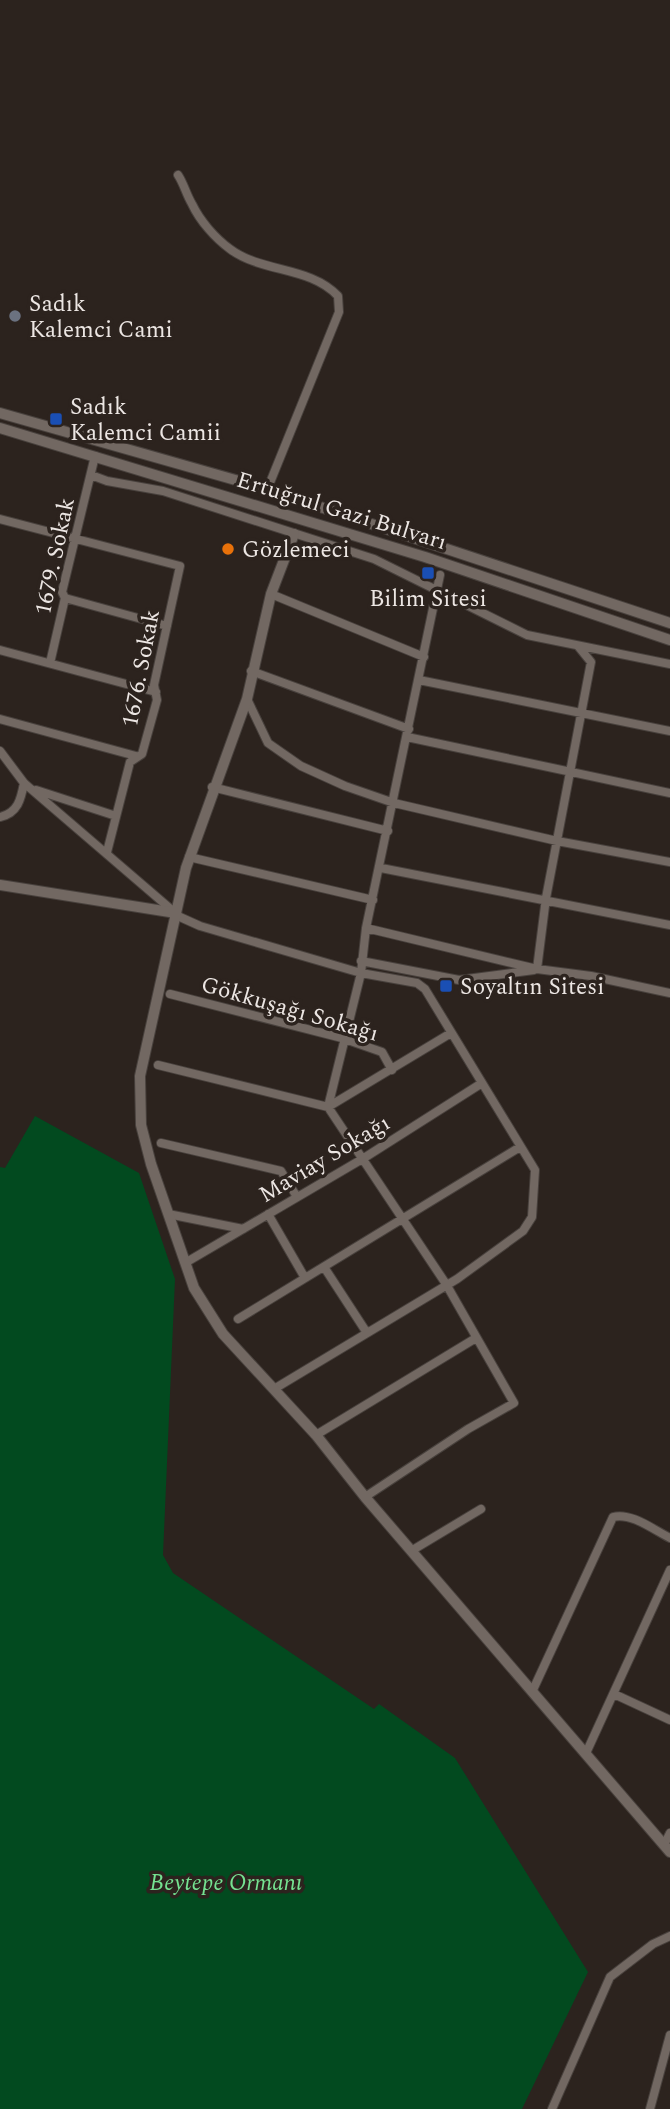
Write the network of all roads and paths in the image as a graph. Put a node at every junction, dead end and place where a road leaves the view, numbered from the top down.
1 (178, 175) dead end
2 (0, 413) edge
3 (0, 428) edge
4 (94, 456) junction
5 (91, 475) junction
6 (267, 489) junction
7 (0, 519) edge
8 (294, 534) junction
9 (77, 540) junction
10 (425, 557) junction
11 (459, 568) junction
12 (440, 575) junction
13 (436, 591) junction
14 (271, 594) junction
15 (65, 598) junction
16 (670, 623) edge
17 (167, 626) junction
18 (670, 640) edge
19 (577, 646) junction
20 (0, 650) edge
21 (424, 657) junction
22 (50, 663) junction
23 (670, 664) edge
24 (251, 671) junction
25 (419, 680) junction
26 (156, 692) junction
27 (247, 699) junction
28 (583, 713) junction
29 (0, 719) edge
30 (670, 731) edge
31 (408, 733) junction
32 (0, 751) edge
33 (136, 756) junction
34 (572, 772) junction
35 (27, 785) junction
36 (212, 787) junction
37 (670, 793) edge
38 (394, 803) junction
39 (116, 816) junction
40 (0, 817) edge
41 (388, 831) junction
42 (557, 841) junction
43 (107, 852) junction
44 (189, 857) junction
45 (670, 862) edge
46 (381, 868) junction
47 (0, 885) edge
48 (546, 898) junction
49 (373, 900) junction
50 (176, 913) junction
51 (670, 925) edge
52 (366, 928) junction
53 (361, 961) junction
54 (537, 969) junction
55 (361, 973) junction
56 (670, 993) edge
57 (170, 994) dead end
58 (451, 1033) junction
59 (342, 1038) junction
60 (158, 1065) dead end
61 (392, 1070) junction
62 (482, 1083) junction
63 (328, 1107) junction
64 (161, 1143) dead end
65 (520, 1147) junction
66 (364, 1158) junction
67 (297, 1197) junction
68 (168, 1214) junction
69 (268, 1214) junction
70 (404, 1220) junction
71 (243, 1229) junction
72 (185, 1263) junction
73 (324, 1267) junction
74 (305, 1278) junction
75 (446, 1284) junction
76 (238, 1320) dead end
77 (367, 1333) junction
78 (476, 1338) junction
79 (274, 1389) junction
80 (316, 1435) junction
81 (365, 1497) junction
82 (481, 1508) dead end
83 (670, 1538) edge
84 (411, 1550) junction
85 (670, 1570) edge
86 (532, 1692) junction
87 (614, 1694) junction
88 (670, 1720) edge
89 (587, 1751) junction
90 (670, 1833) edge
91 (667, 1848) edge
92 (670, 1936) edge
93 (670, 2035) edge
94 (552, 2109) edge
95 (650, 2109) edge

1 - 6 street
2 - 6 street, Ertuğrul Gazi Bulvarı
3 - 4 street, Ertuğrul Gazi Bulvarı
4 - 5 street, 1679. Sokak
4 - 10 street, Ertuğrul Gazi Bulvarı
5 - 8 street
5 - 9 street, 1679. Sokak
6 - 16 street, Ertuğrul Gazi Bulvarı
7 - 9 street
8 - 13 street
8 - 14 street
9 - 15 street, 1679. Sokak
9 - 17 street, 1676. Sokak
10 - 11 street, Ertuğrul Gazi Bulvarı
10 - 12 street
11 - 12 street
11 - 18 street, Ertuğrul Gazi Bulvarı
12 - 13 street
13 - 19 street
13 - 21 street
14 - 21 street
14 - 24 street
15 - 17 street
15 - 22 street, 1679. Sokak
17 - 26 street, 1676. Sokak
19 - 23 street
19 - 28 street
20 - 22 street
21 - 25 street
22 - 26 street
24 - 27 street
24 - 31 street
25 - 28 street
25 - 31 street
26 - 33 street, 1676. Sokak
27 - 36 street
27 - 38 street
28 - 30 street
28 - 34 street
29 - 33 street
31 - 34 street
31 - 38 street
32 - 35 street
33 - 39 street, 1676. Sokak
34 - 37 street
34 - 42 street
35 - 39 street
35 - 40 street
35 - 43 street
36 - 41 street
36 - 44 street
38 - 41 street
38 - 42 street
39 - 43 street, 1676. Sokak
41 - 46 street
42 - 45 street
42 - 48 street
43 - 50 street
44 - 49 street
44 - 50 street
46 - 48 street
46 - 49 street
47 - 50 street
48 - 51 street
48 - 54 street
49 - 52 street
50 - 55 street
50 - 68 street
52 - 53 street
52 - 54 street
53 - 54 street
53 - 55 street
54 - 56 street
55 - 58 street
55 - 59 street
57 - 59 street, Gökkuşağı Sokağı
58 - 61 street
58 - 62 street
59 - 61 street, Gökkuşağı Sokağı
59 - 63 street
60 - 63 street
61 - 63 street
62 - 65 street
62 - 66 street, Maviay Sokağı
63 - 66 street
64 - 67 street
65 - 70 street
65 - 75 street
66 - 67 street, Maviay Sokağı
66 - 70 street
67 - 69 street, Maviay Sokağı
68 - 71 street
68 - 72 street
69 - 71 street, Maviay Sokağı
69 - 74 street
70 - 73 street
70 - 75 street
71 - 72 street, Maviay Sokağı
72 - 79 street
73 - 74 street
73 - 77 street
74 - 76 street
75 - 77 street
75 - 78 street
77 - 79 street
78 - 80 street
78 - 81 street
79 - 80 street
80 - 81 street
81 - 84 street
82 - 84 street
83 - 86 street
84 - 86 street
85 - 87 street
86 - 89 street
87 - 88 street
87 - 89 street
89 - 91 street
90 - 91 street
92 - 94 street
93 - 95 street

